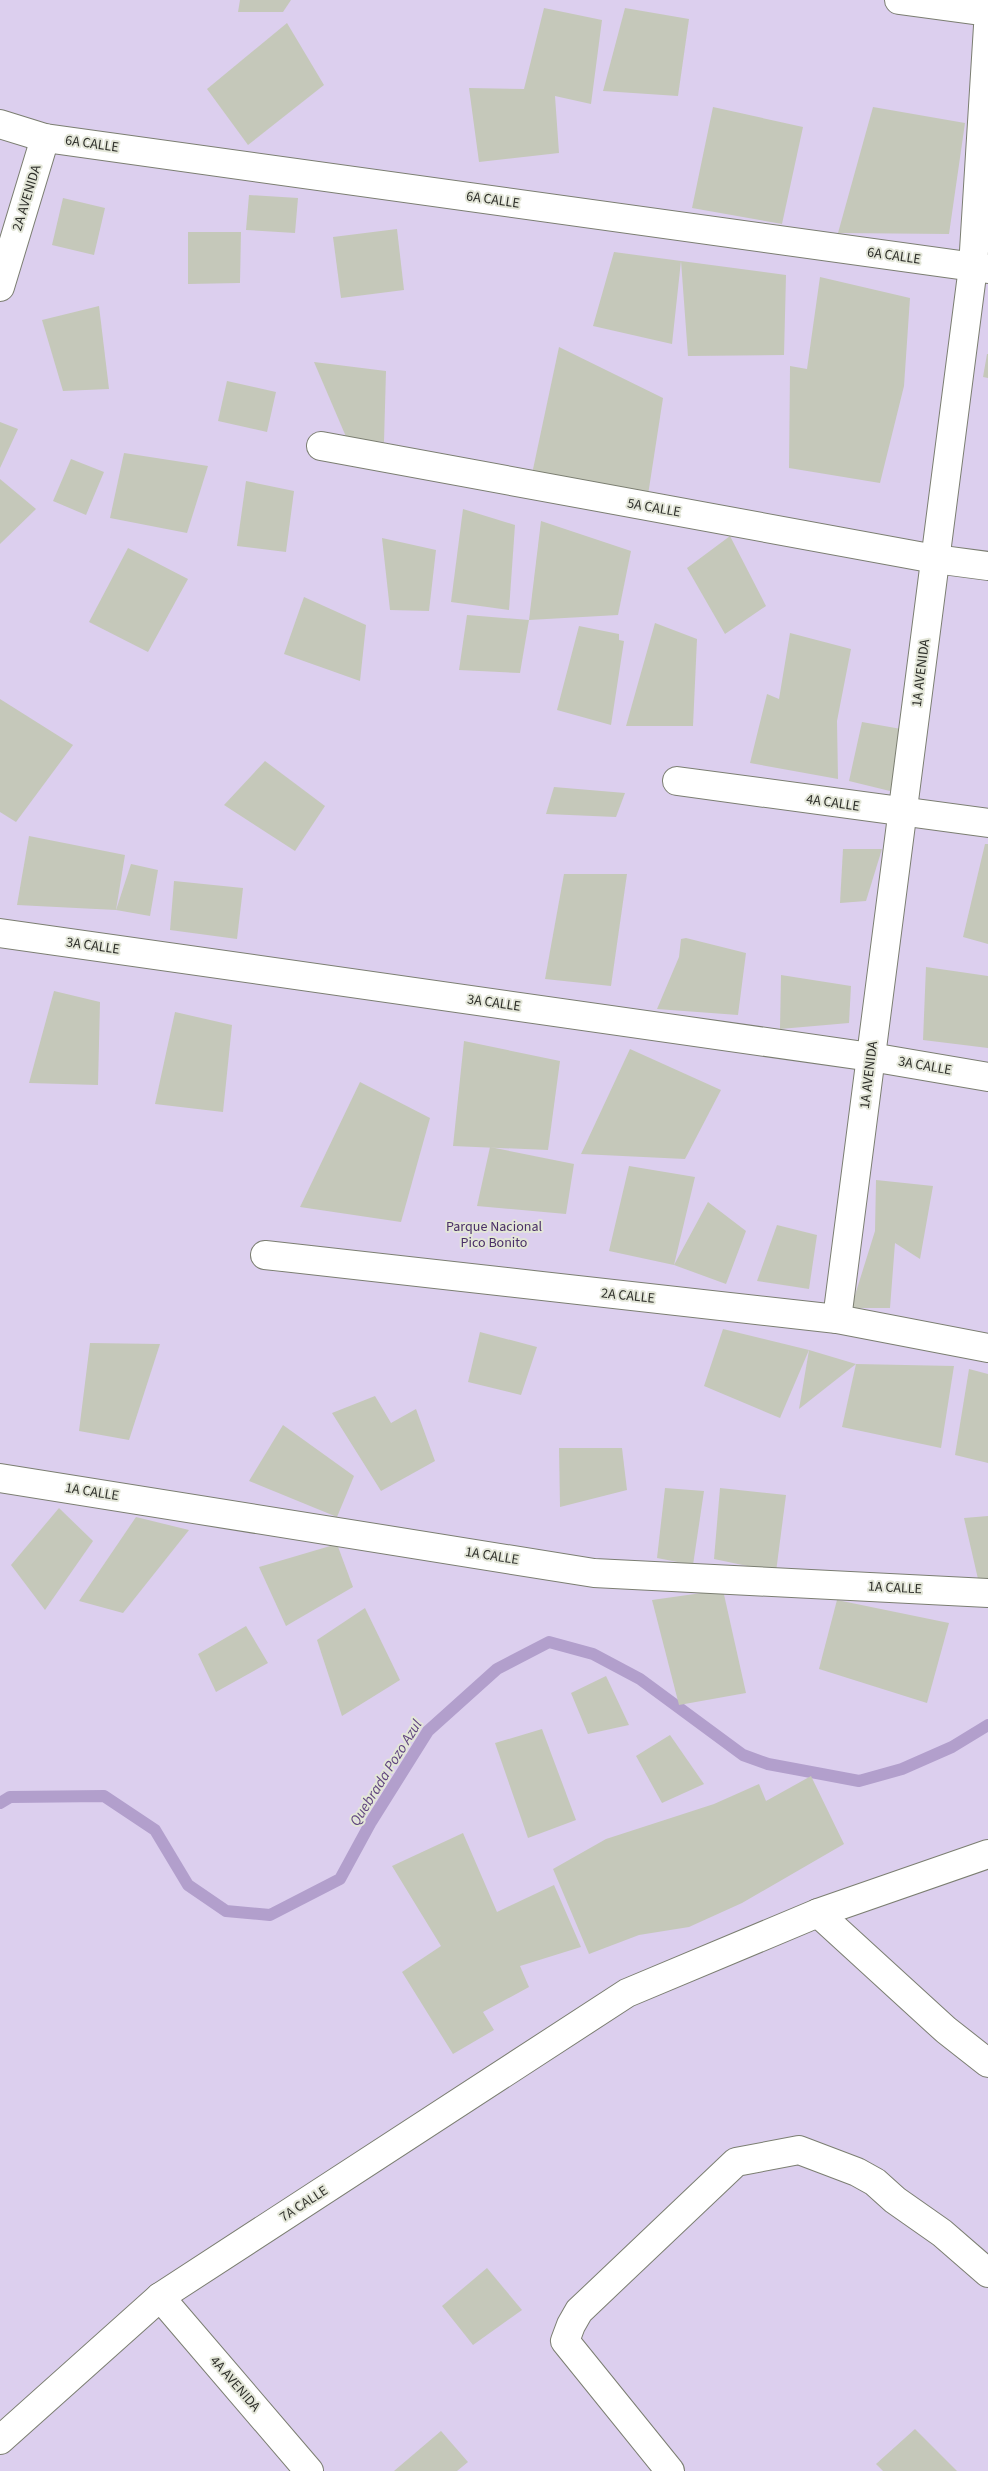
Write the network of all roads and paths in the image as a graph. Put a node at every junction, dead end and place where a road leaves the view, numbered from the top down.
1 (899, 0) edge
2 (988, 12) edge
3 (988, 26) edge
4 (0, 124) edge
5 (45, 138) junction
6 (981, 268) edge
7 (0, 287) edge
8 (321, 446) dead end
9 (935, 559) junction
10 (988, 566) edge
11 (677, 781) dead end
12 (903, 812) junction
13 (988, 823) edge
14 (0, 933) edge
15 (871, 1056) junction
16 (988, 1077) edge
17 (265, 1255) dead end
18 (837, 1319) junction
19 (988, 1348) edge
20 (0, 1478) edge
21 (988, 1593) edge
22 (988, 1854) edge
23 (818, 1913) junction
24 (988, 2063) edge
25 (988, 2274) edge
26 (160, 2297) junction
27 (0, 2440) edge
28 (309, 2471) edge
29 (670, 2471) edge

1 - 2 street
3 - 6 street, 1A AVENIDA
4 - 5 street, 6A CALLE
5 - 6 street, 6A CALLE
5 - 7 street, 2A AVENIDA
6 - 9 street, 1A AVENIDA
8 - 9 street, 5A CALLE
9 - 10 street, 5A CALLE
9 - 12 street, 1A AVENIDA
11 - 12 street, 4A CALLE
12 - 13 street, 4A CALLE
12 - 15 street, 1A AVENIDA
14 - 15 street, 3A CALLE
15 - 16 street, 3A CALLE
15 - 18 street, 1A AVENIDA
17 - 18 street, 2A CALLE
18 - 19 street, 2A CALLE
20 - 21 street, 1A CALLE
22 - 23 street, 7A CALLE
23 - 24 street
23 - 26 street, 7A CALLE
25 - 29 street
26 - 27 street, 7A CALLE
26 - 28 street, 4A AVENIDA

